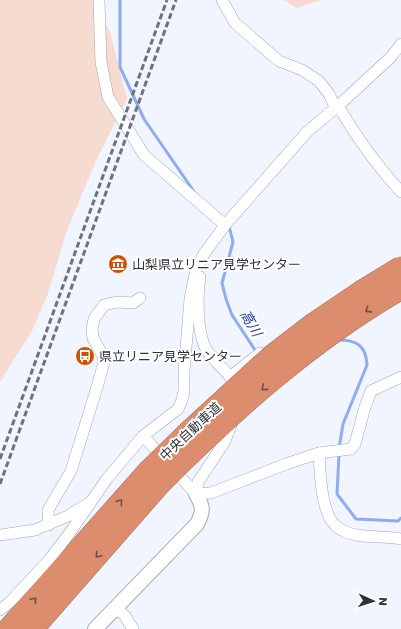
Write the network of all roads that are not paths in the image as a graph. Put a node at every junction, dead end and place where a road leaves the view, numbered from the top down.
1 (99, 0) edge
2 (222, 0) edge
3 (401, 44) edge
4 (336, 107) junction
5 (401, 192) edge
6 (225, 225) junction
7 (204, 254) junction
8 (401, 258) edge
9 (401, 267) edge
10 (401, 289) edge
11 (140, 298) dead end
12 (230, 377) junction
13 (401, 377) edge
14 (143, 436) junction
15 (321, 453) junction
16 (154, 477) junction
17 (196, 494) junction
18 (91, 501) junction
19 (48, 525) junction
20 (0, 535) edge
21 (401, 538) edge
22 (115, 607) junction
23 (0, 610) edge
24 (8, 629) edge
25 (33, 629) edge
26 (95, 629) edge
27 (133, 629) edge

1 - 6 street
2 - 4 street
3 - 4 street
4 - 5 street
4 - 6 street
6 - 7 street
7 - 12 street
7 - 14 street
8 - 12 street
9 - 16 highway, 中央自動車道, bridge
10 -> 16 highway, 中央自動車道, bridge
11 - 19 street
12 - 17 street
13 - 15 street
14 - 17 street
14 - 18 street
15 - 17 street
15 - 21 street
24 -> 16 highway, 中央自動車道
16 -> 25 highway, 中央自動車道
17 - 22 street
18 - 19 street
18 - 23 street
19 - 20 street
22 - 26 street
22 - 27 street

